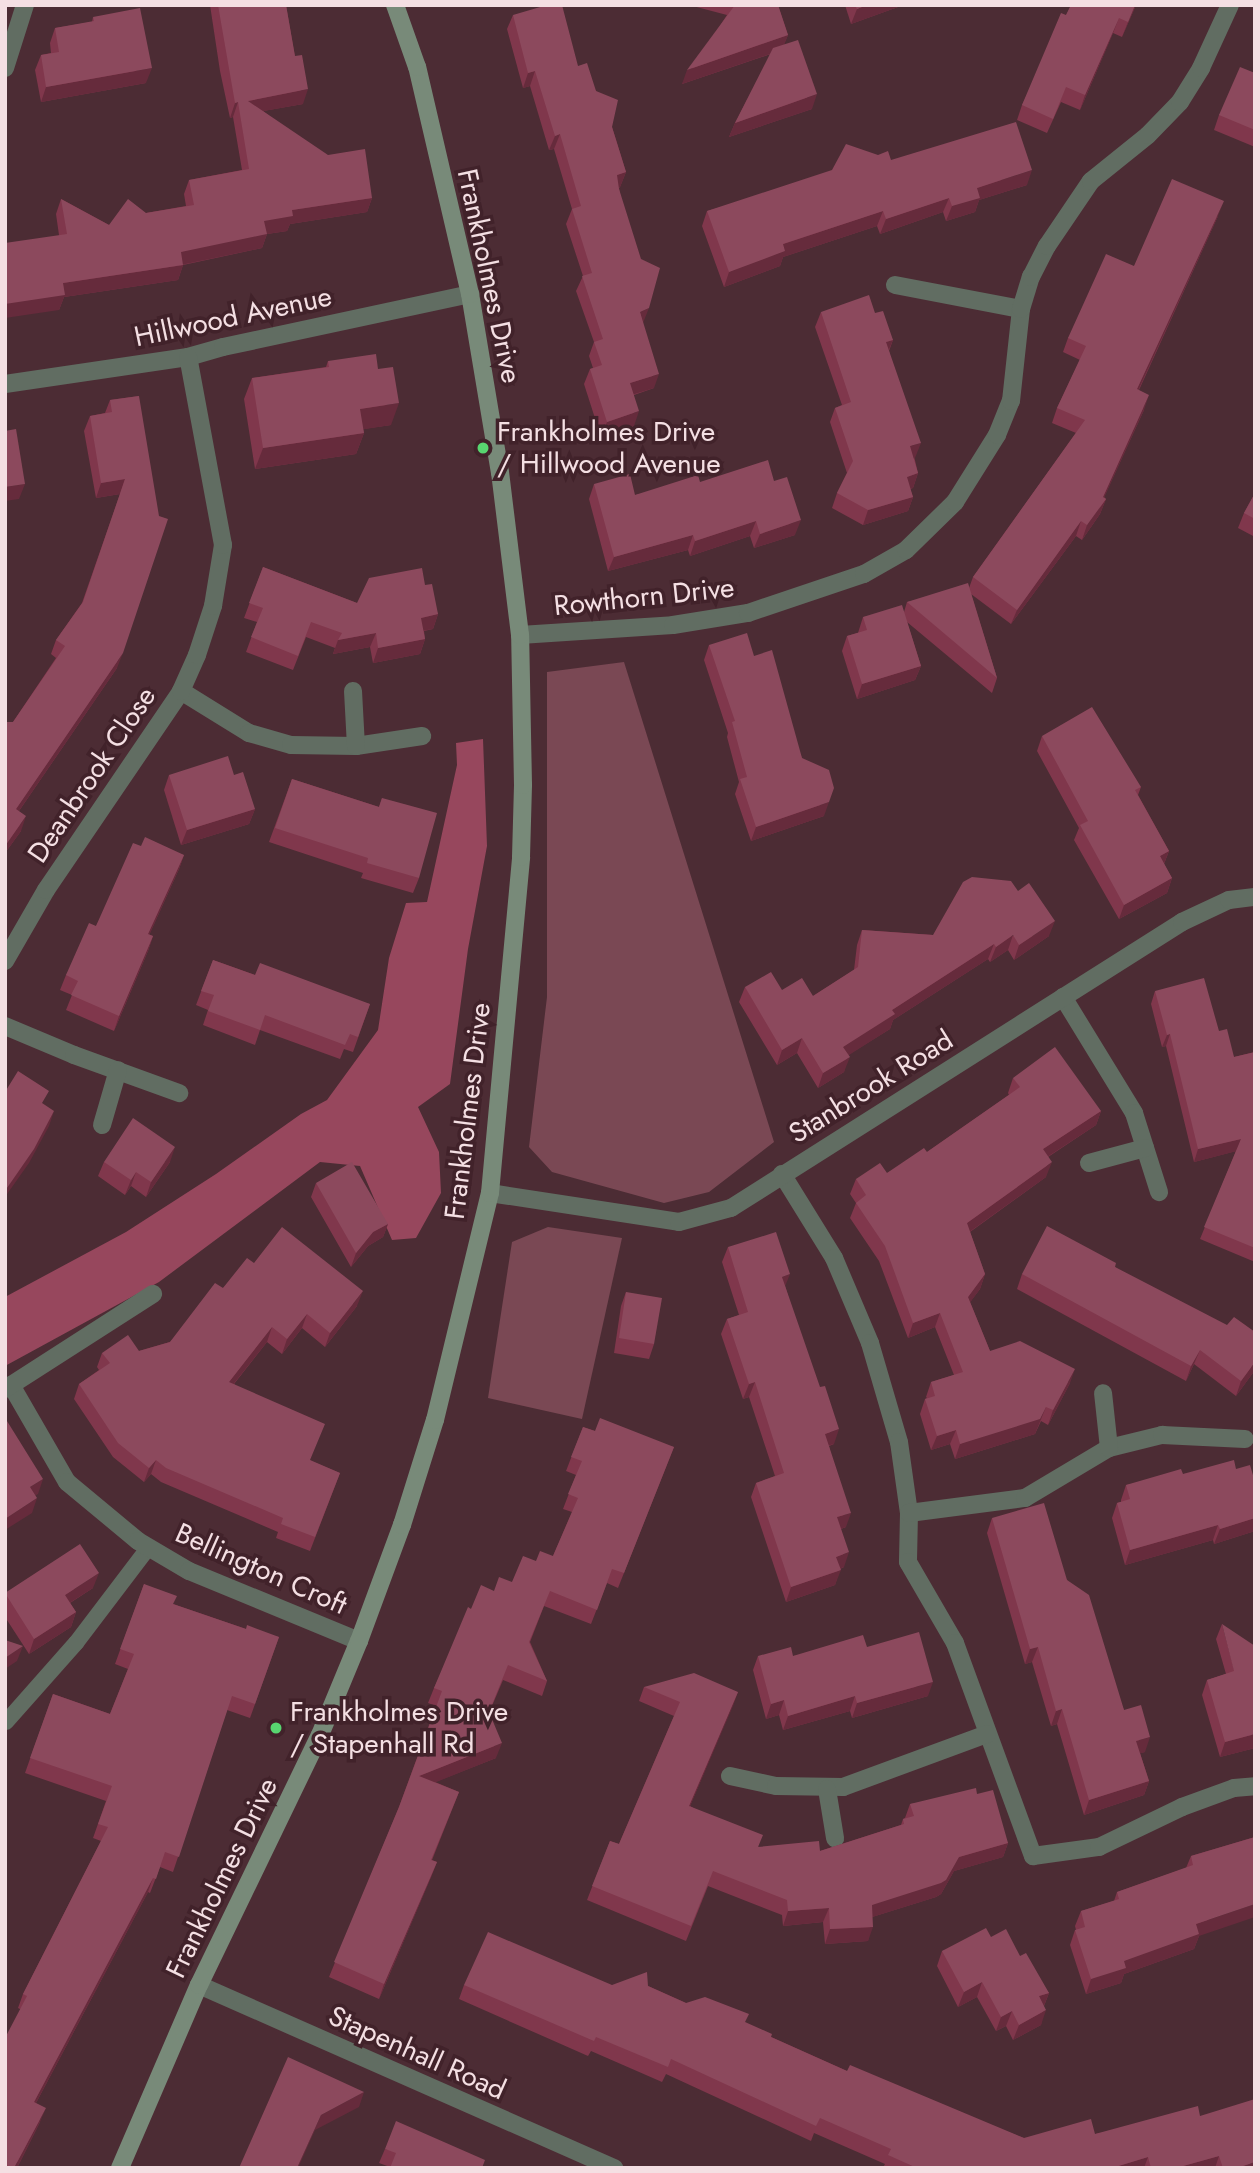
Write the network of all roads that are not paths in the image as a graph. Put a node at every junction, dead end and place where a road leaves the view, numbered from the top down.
1 (25, 5) edge
2 (395, 5) edge
3 (1230, 5) edge
4 (5, 68) edge
5 (895, 285) dead end
6 (470, 294) junction
7 (1021, 309) junction
8 (188, 357) junction
9 (5, 384) edge
10 (520, 635) junction
11 (181, 691) junction
12 (352, 691) dead end
13 (422, 736) dead end
14 (356, 746) junction
15 (1255, 897) edge
16 (5, 961) edge
17 (1063, 997) junction
18 (5, 1026) edge
19 (118, 1070) junction
20 (179, 1093) dead end
21 (102, 1125) dead end
22 (1145, 1148) junction
23 (1089, 1163) dead end
24 (782, 1174) junction
25 (1159, 1192) dead end
26 (490, 1193) junction
27 (153, 1294) dead end
28 (8, 1387) edge
29 (1103, 1392) dead end
30 (1245, 1439) dead end
31 (1109, 1448) junction
32 (909, 1513) junction
33 (148, 1548) junction
34 (359, 1640) junction
35 (6, 1722) edge
36 (987, 1734) junction
37 (730, 1776) dead end
38 (1255, 1786) edge
39 (827, 1789) junction
40 (835, 1838) dead end
41 (199, 1985) junction
42 (120, 2168) edge
43 (614, 2168) edge

1 - 4 street
2 - 6 street, Frankholmes Drive
3 - 7 street, Rowthorn Drive
5 - 7 street
6 - 8 street, Hillwood Avenue
6 - 10 street, Frankholmes Drive
7 - 10 street, Rowthorn Drive
8 - 9 street, Hillwood Avenue
8 - 11 street, Deanbrook Close
10 - 26 street, Frankholmes Drive
11 - 14 street, Deanbrook Close
11 - 16 street, Deanbrook Close
12 - 14 street
13 - 14 street, Deanbrook Close
15 - 17 street, Stanbrook Road
17 - 22 street
17 - 24 street, Stanbrook Road
18 - 19 street
19 - 20 street
19 - 21 street
22 - 23 street
22 - 25 street
24 - 26 street, Stanbrook Road
24 - 32 street
26 - 34 street, Frankholmes Drive
27 - 28 street, Bellington Croft
28 - 33 street, Bellington Croft
29 - 31 street
30 - 31 street
31 - 32 street
32 - 36 street
33 - 34 street, Bellington Croft
33 - 35 lane
34 - 41 street, Frankholmes Drive
36 - 38 street
36 - 39 street
37 - 39 street
39 - 40 street
41 - 42 street, Frankholmes Drive
41 - 43 street, Stapenhall Road

